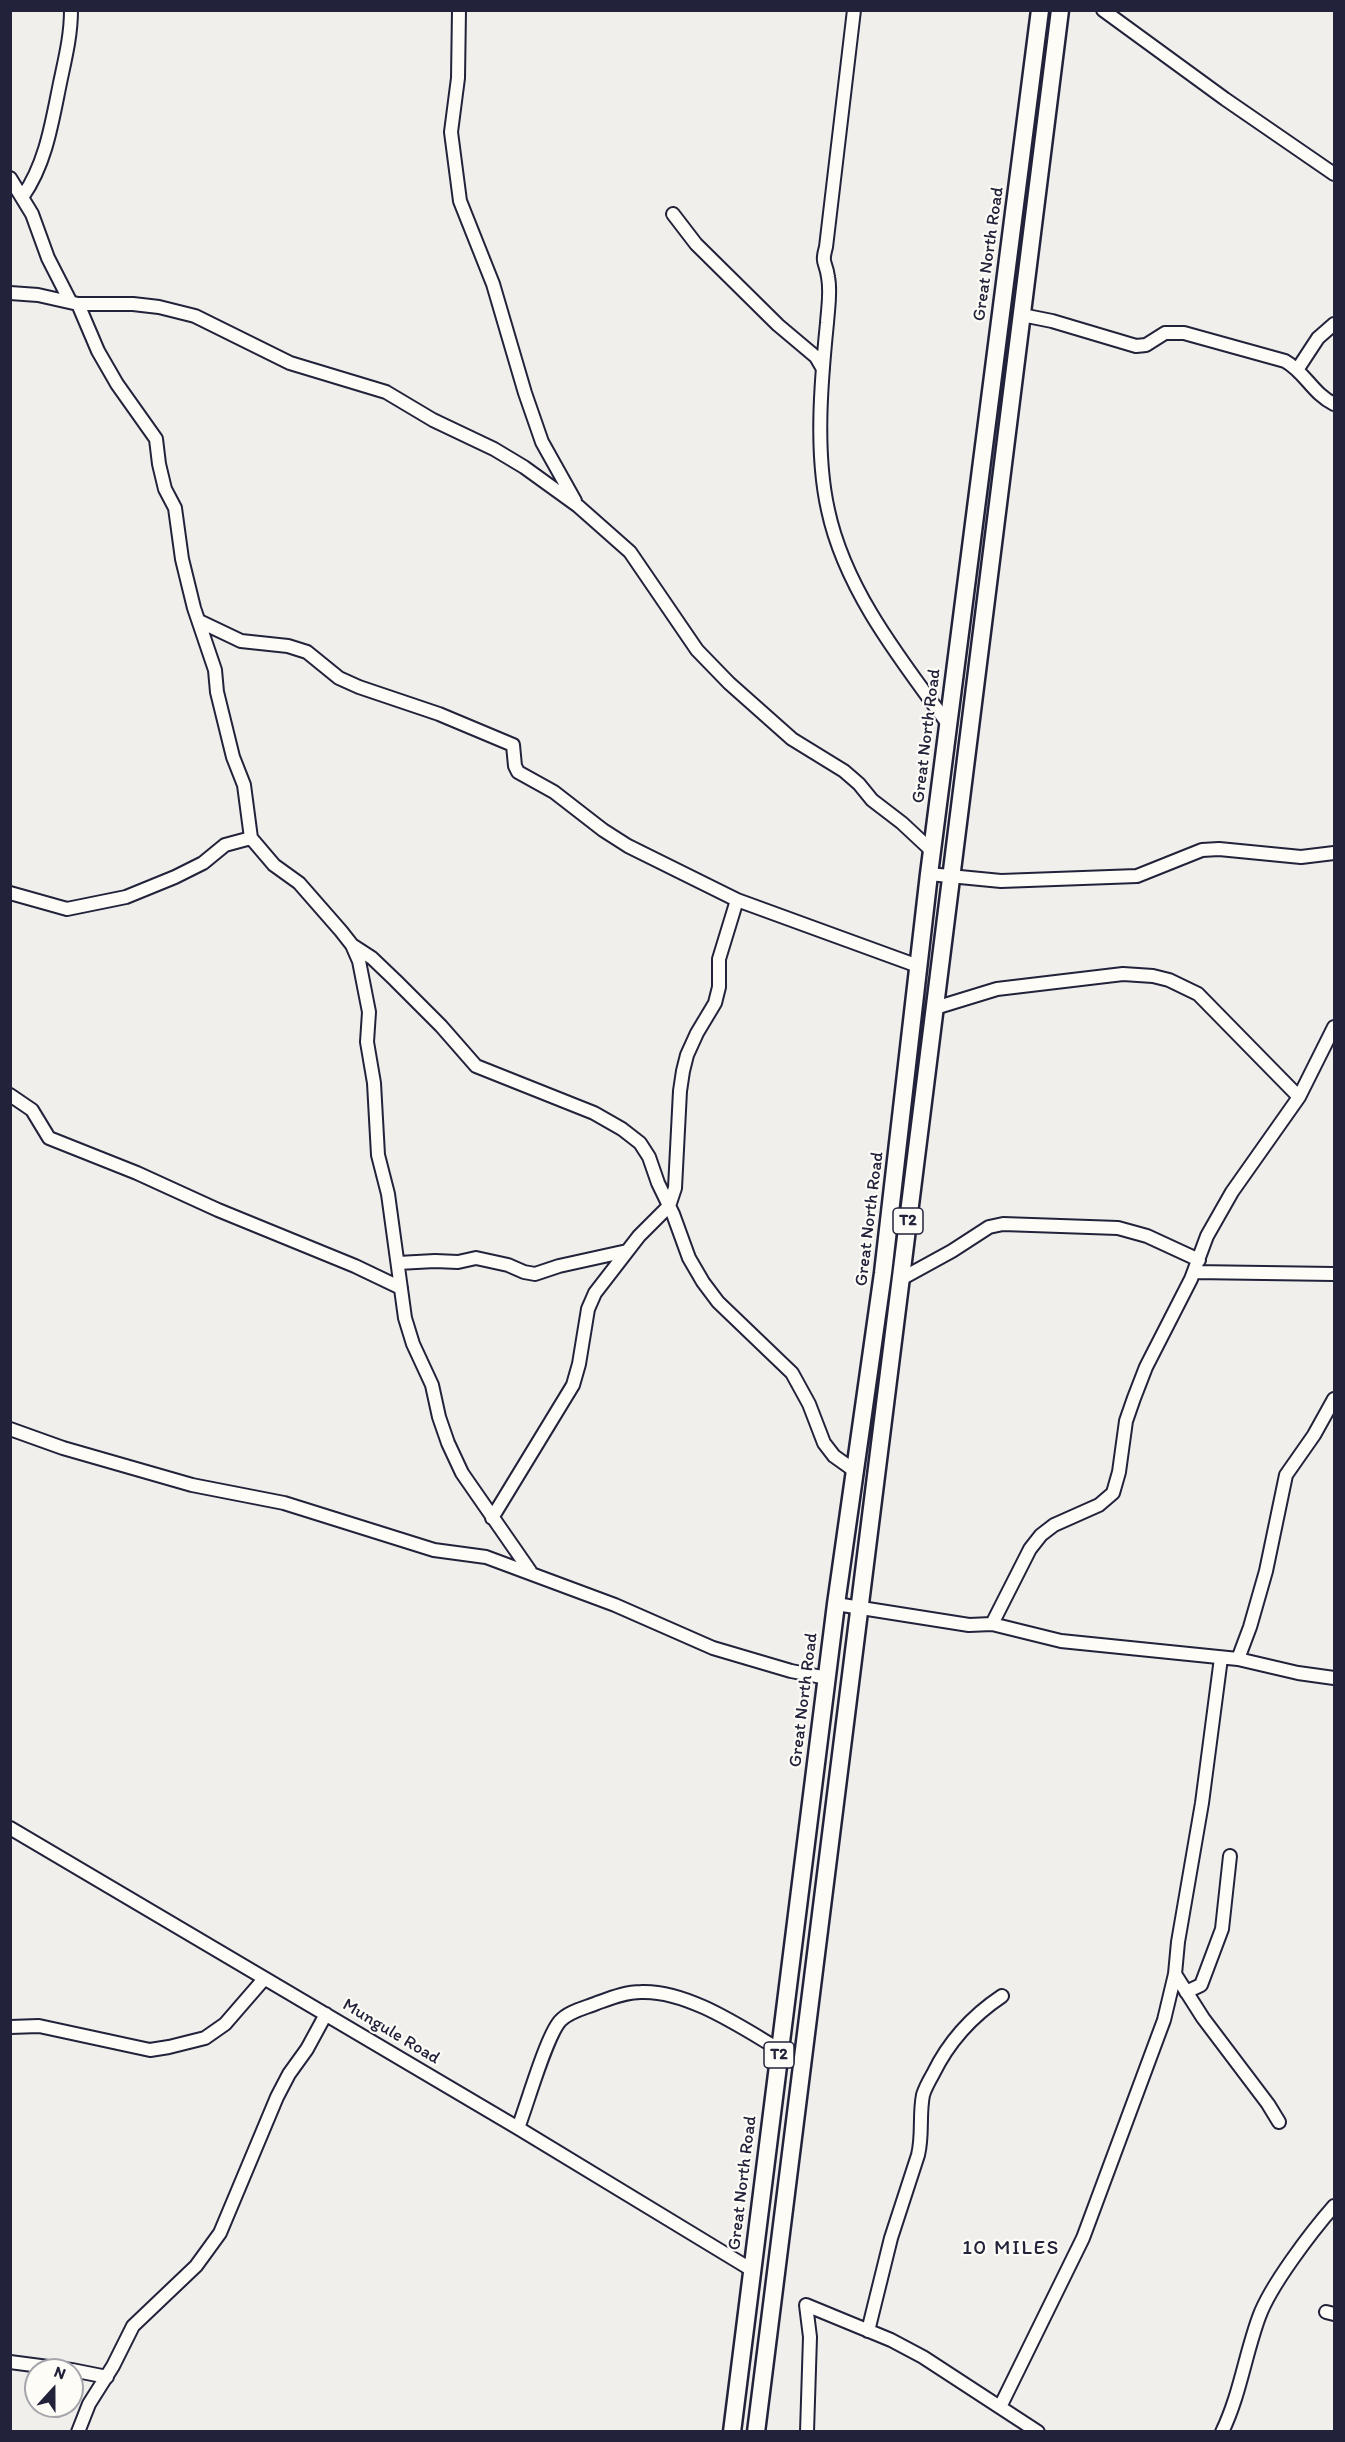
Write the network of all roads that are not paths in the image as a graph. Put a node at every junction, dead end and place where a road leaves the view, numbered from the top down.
1 (71, 10) edge
2 (459, 10) edge
3 (854, 10) edge
4 (1040, 10) edge
5 (1060, 10) edge
6 (1103, 10) edge
7 (1335, 174) edge
8 (10, 178) edge
9 (23, 196) junction
10 (673, 214) dead end
11 (10, 293) edge
12 (74, 302) junction
13 (1022, 315) junction
14 (1335, 324) edge
15 (823, 369) junction
16 (1297, 370) junction
17 (1335, 404) edge
18 (578, 506) junction
19 (199, 621) junction
20 (948, 724) junction
21 (251, 838) junction
22 (932, 850) junction
23 (1335, 853) edge
24 (929, 874) junction
25 (952, 878) junction
26 (10, 893) edge
27 (737, 900) junction
28 (352, 945) junction
29 (918, 966) junction
30 (935, 1008) junction
31 (1335, 1027) edge
32 (10, 1095) edge
33 (1299, 1097) junction
34 (669, 1206) junction
35 (627, 1251) junction
36 (398, 1263) junction
37 (1196, 1266) junction
38 (1335, 1274) edge
39 (901, 1279) junction
40 (401, 1288) junction
41 (1335, 1399) edge
42 (10, 1429) edge
43 (855, 1471) junction
44 (492, 1518) junction
45 (530, 1571) junction
46 (836, 1604) junction
47 (860, 1608) junction
48 (992, 1624) junction
49 (1221, 1658) junction
50 (1238, 1659) junction
51 (827, 1678) junction
52 (1335, 1678) edge
53 (10, 1828) edge
54 (1230, 1856) dead end
55 (1175, 1974) junction
56 (264, 1979) junction
57 (1186, 1992) junction
58 (1002, 1996) dead end
59 (326, 2014) junction
60 (10, 2026) edge
61 (780, 2050) junction
62 (1279, 2122) dead end
63 (518, 2128) junction
64 (1335, 2206) edge
65 (752, 2270) junction
66 (868, 2331) junction
67 (84, 2373) edge
68 (107, 2377) junction
69 (1000, 2407) junction
70 (78, 2432) edge
71 (732, 2432) edge
72 (756, 2432) edge
73 (807, 2432) edge
74 (1038, 2432) edge
75 (1222, 2432) edge

1 - 9 street
2 - 18 street
3 - 15 street
4 - 20 highway, Great North Road / T2
5 - 13 highway, T2
6 - 7 street
8 - 9 street
9 - 12 street
10 - 15 street
11 - 12 street
12 - 18 street
12 - 19 street
13 - 16 street
13 - 25 highway, T2
14 - 16 street
15 - 20 street
16 - 17 street
18 - 22 street
19 - 21 street
19 - 27 street
20 - 22 highway, Great North Road / T2
21 - 26 street
21 - 28 street
22 - 24 highway, Great North Road / T2
23 - 25 street
24 - 25 street
24 - 29 highway, Great North Road / T2
25 - 30 highway, T2
27 - 29 street
27 - 34 street
28 - 34 street
28 - 36 street
29 - 43 highway, Great North Road / T2
30 - 33 street
30 - 39 highway, T2
31 - 33 street
32 - 40 street
33 - 37 street
34 - 35 street
34 - 43 street
35 - 36 street
35 - 44 street
36 - 40 street
37 - 38 street
37 - 39 street
37 - 48 street
39 - 47 highway, T2
40 - 44 street
41 - 50 street
42 - 45 street
43 - 46 highway, Great North Road / T2
44 - 45 street
45 - 51 street
46 - 47 street
46 - 51 highway, Great North Road / T2
47 - 48 street
47 - 72 highway, T2
48 - 49 street
49 - 50 street
49 - 55 street
50 - 52 street
51 - 61 highway, Great North Road / T2
53 - 56 street, Mungule Road
54 - 57 street
55 - 57 street
55 - 69 street
56 - 59 street, Mungule Road
56 - 60 street
57 - 62 street
58 - 66 street
59 - 63 street, Mungule Road
59 - 68 street
61 - 63 street
61 - 65 highway, Great North Road / T2
63 - 65 street, Mungule Road
64 - 75 street
65 - 71 highway, Great North Road / T2
66 - 69 street
66 - 73 street
67 - 68 street
68 - 70 street
69 - 74 street

